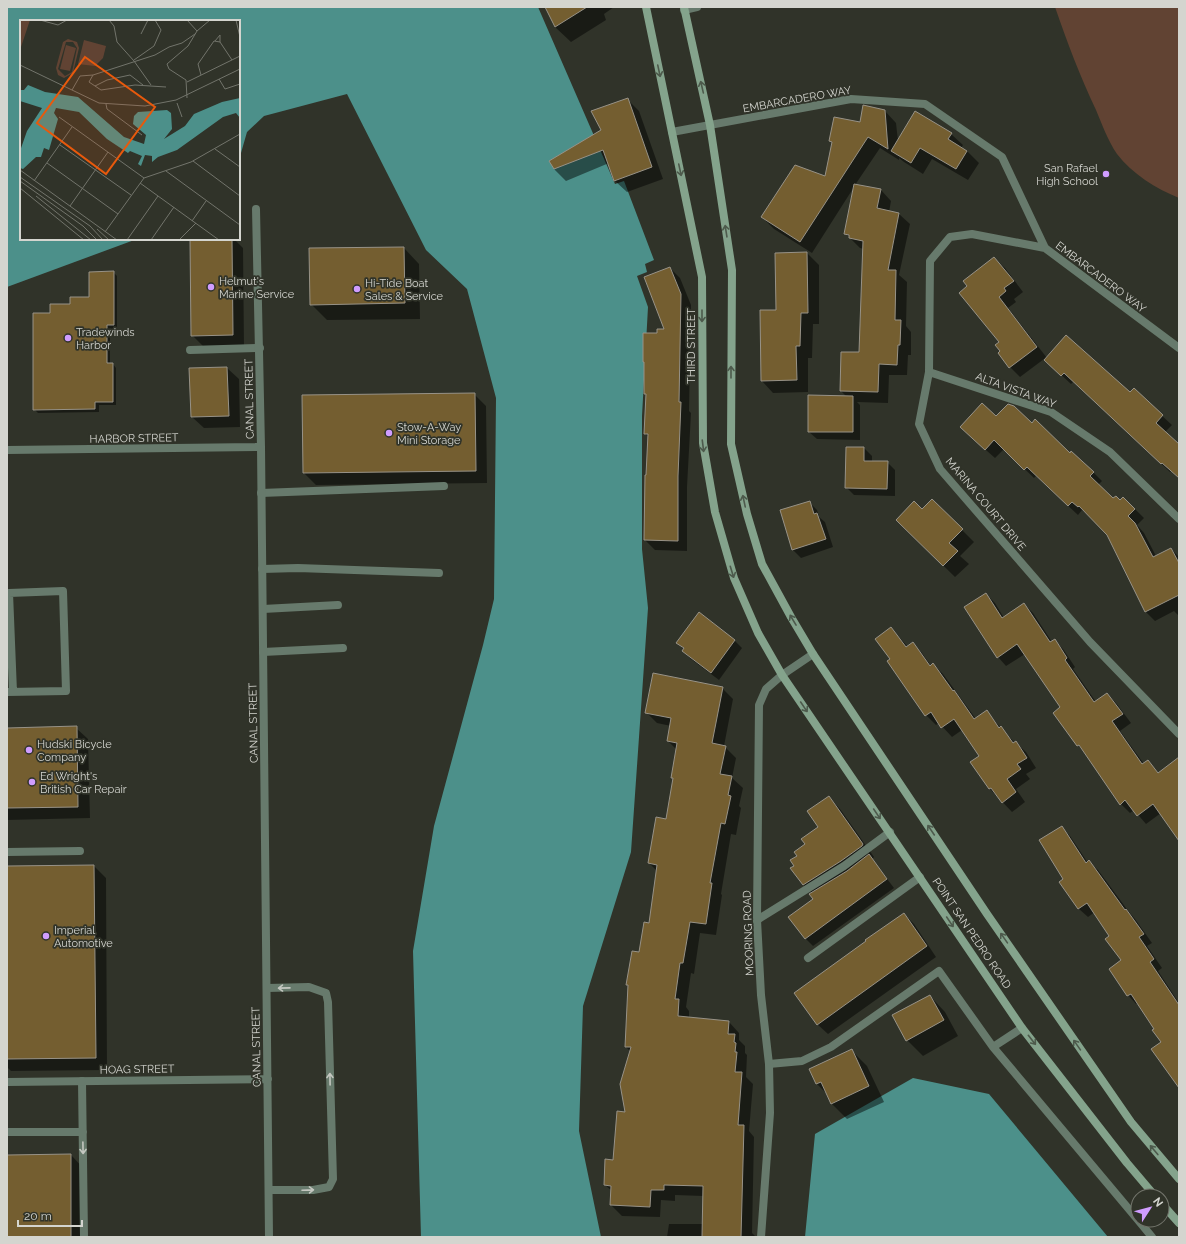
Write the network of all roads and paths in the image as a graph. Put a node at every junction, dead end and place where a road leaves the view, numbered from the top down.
1 (646, 7) edge
2 (697, 7) edge
3 (684, 8) edge
4 (710, 125) junction
5 (672, 132) junction
6 (256, 209) dead end
7 (1045, 248) junction
8 (260, 348) junction
9 (1179, 348) edge
10 (190, 350) dead end
11 (929, 372) junction
12 (261, 447) junction
13 (7, 450) edge
14 (444, 486) dead end
15 (261, 493) junction
16 (1179, 519) edge
17 (262, 569) junction
18 (440, 573) dead end
19 (338, 605) dead end
20 (263, 609) junction
21 (343, 648) dead end
22 (263, 652) junction
23 (813, 654) junction
24 (782, 675) junction
25 (10, 692) edge
26 (1179, 734) edge
27 (890, 832) junction
28 (80, 851) dead end
29 (7, 852) edge
30 (920, 877) junction
31 (756, 920) junction
32 (808, 958) dead end
33 (267, 988) junction
34 (1022, 1028) junction
35 (994, 1047) junction
36 (769, 1064) junction
37 (268, 1079) junction
38 (82, 1081) junction
39 (7, 1082) edge
40 (7, 1132) edge
41 (83, 1132) junction
42 (1179, 1179) edge
43 (1148, 1188) edge
44 (269, 1190) junction
45 (1130, 1210) edge
46 (1170, 1213) edge
47 (1179, 1224) edge
48 (1145, 1228) edge
49 (84, 1237) edge
50 (269, 1237) edge
51 (761, 1237) edge
52 (1152, 1237) edge

1 -> 5 main road, THIRD STREET
2 - 3 street
4 -> 3 main road
4 - 5 street, EMBARCADERO WAY
4 - 7 street, EMBARCADERO WAY
23 -> 4 main road
5 -> 24 main road, THIRD STREET
6 - 8 street, CANAL STREET
7 - 9 street, EMBARCADERO WAY
7 - 11 street, MARINA COURT DRIVE
8 - 10 street
8 - 12 street, CANAL STREET
11 - 16 street, ALTA VISTA WAY
11 - 26 street, MARINA COURT DRIVE
12 - 13 street, HARBOR STREET
12 - 15 street, CANAL STREET
14 - 15 street
15 - 17 street, CANAL STREET
17 - 18 street
17 - 20 street, CANAL STREET
19 - 20 street
20 - 22 street, CANAL STREET
21 - 22 street
22 - 33 street, CANAL STREET
23 - 24 street, MOORING ROAD
42 -> 23 main road
24 -> 27 main road, POINT SAN PEDRO ROAD
24 - 31 street, MOORING ROAD
25 - 25 street
27 - 30 main road, POINT SAN PEDRO ROAD
27 - 31 street
28 - 29 street
30 - 32 street
30 -> 34 main road, POINT SAN PEDRO ROAD
31 - 36 street, MOORING ROAD
33 - 37 street, CANAL STREET
44 -> 33 street
34 - 35 street
34 -> 43 main road, POINT SAN PEDRO ROAD
35 - 36 street
35 - 45 street
36 - 51 street, MOORING ROAD
37 - 38 street, HOAG STREET
37 - 44 street, CANAL STREET
38 - 39 street, HOAG STREET
38 - 41 street
40 - 41 street
41 -> 49 street
44 - 50 street, CANAL STREET
46 - 47 main road
48 - 52 street

